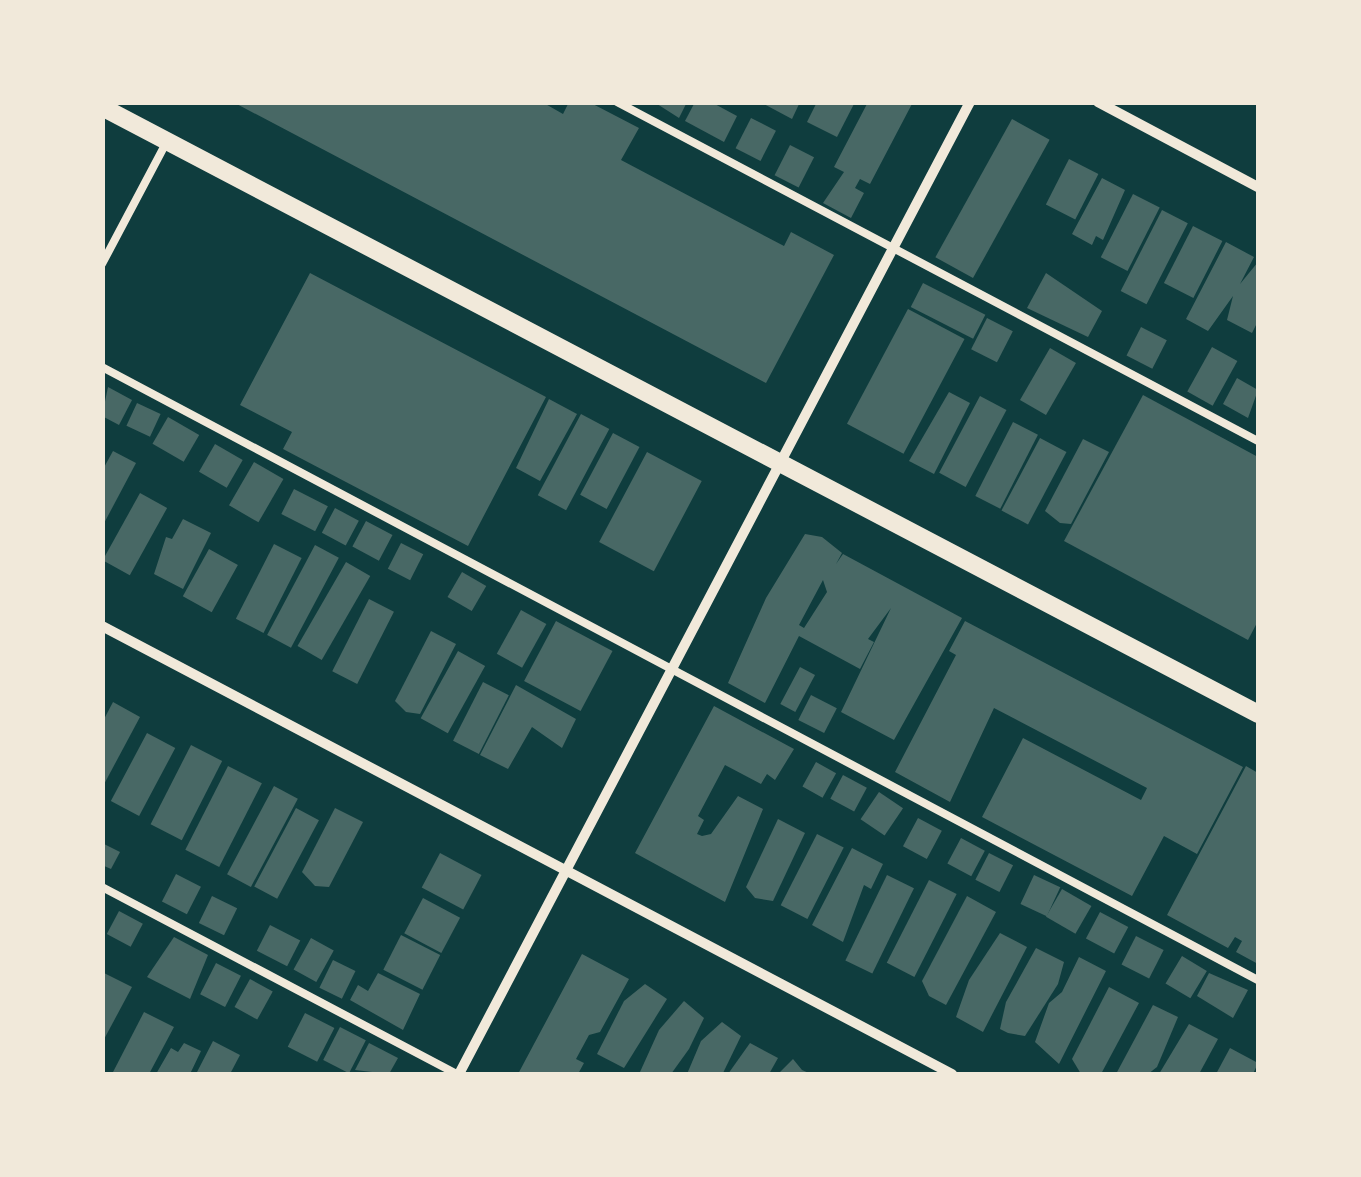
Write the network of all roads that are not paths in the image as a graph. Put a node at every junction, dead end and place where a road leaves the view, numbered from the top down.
1 (616, 102) edge
2 (970, 102) edge
3 (1098, 102) edge
4 (102, 108) edge
5 (168, 142) junction
6 (1258, 187) edge
7 (893, 249) junction
8 (102, 264) edge
9 (102, 367) edge
10 (1258, 441) edge
11 (780, 463) junction
12 (102, 626) edge
13 (671, 671) junction
14 (1258, 714) edge
15 (566, 870) junction
16 (102, 887) edge
17 (1258, 980) edge
18 (458, 1074) edge
19 (952, 1074) edge

1 - 7 lane
2 - 7 street
3 - 6 street
4 - 5 street
5 - 8 lane
5 - 11 street
7 - 10 lane
7 - 11 street
9 - 13 lane
11 - 13 street
11 - 14 street
12 - 15 street
13 - 15 street
13 - 17 lane
15 - 18 street
15 - 19 street
16 - 18 lane

